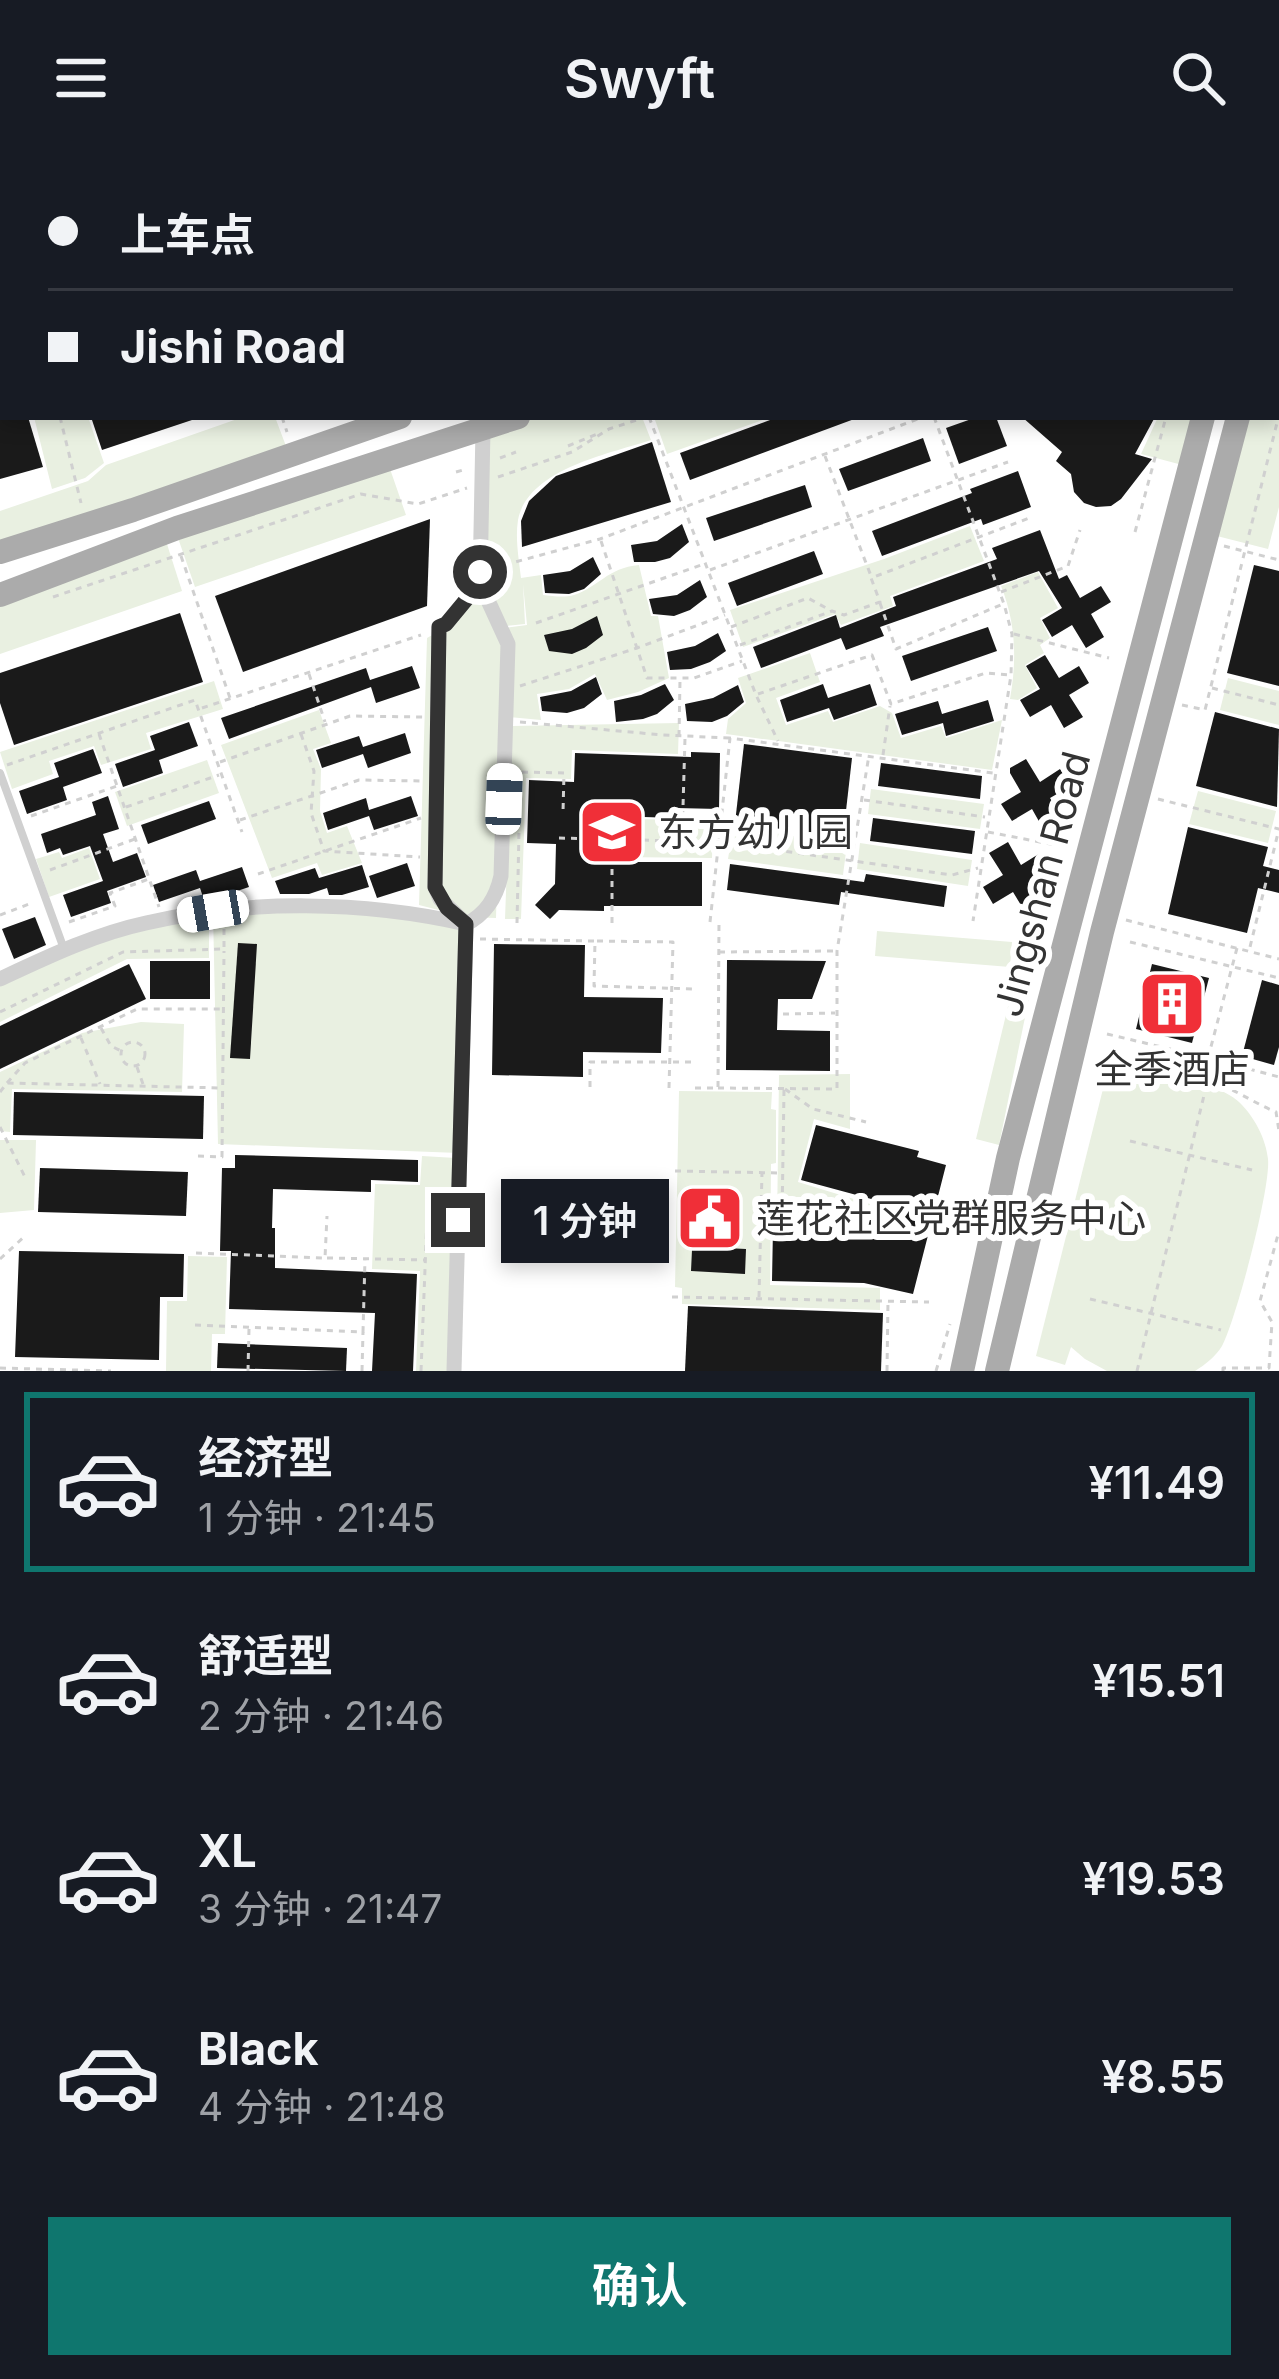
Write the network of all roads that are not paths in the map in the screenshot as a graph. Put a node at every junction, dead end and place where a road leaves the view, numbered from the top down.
1 (391, 420) edge
2 (510, 420) edge
3 (1202, 420) edge
4 (1237, 420) edge
5 (483, 430) junction
6 (1, 550) edge
7 (480, 578) junction
8 (0, 596) edge
9 (0, 770) edge
10 (466, 931) junction
11 (64, 949) junction
12 (0, 979) edge
13 (962, 1363) edge
14 (454, 1371) edge
15 (998, 1371) edge

1 - 6 main road
2 - 5 main road
3 - 13 main road, Jingshan Road
4 - 15 main road, Jingshan Road
5 - 7 street
5 - 8 main road
7 - 10 street
7 - 10 street
9 - 11 lane
10 - 11 street
10 - 14 street
11 - 12 street

